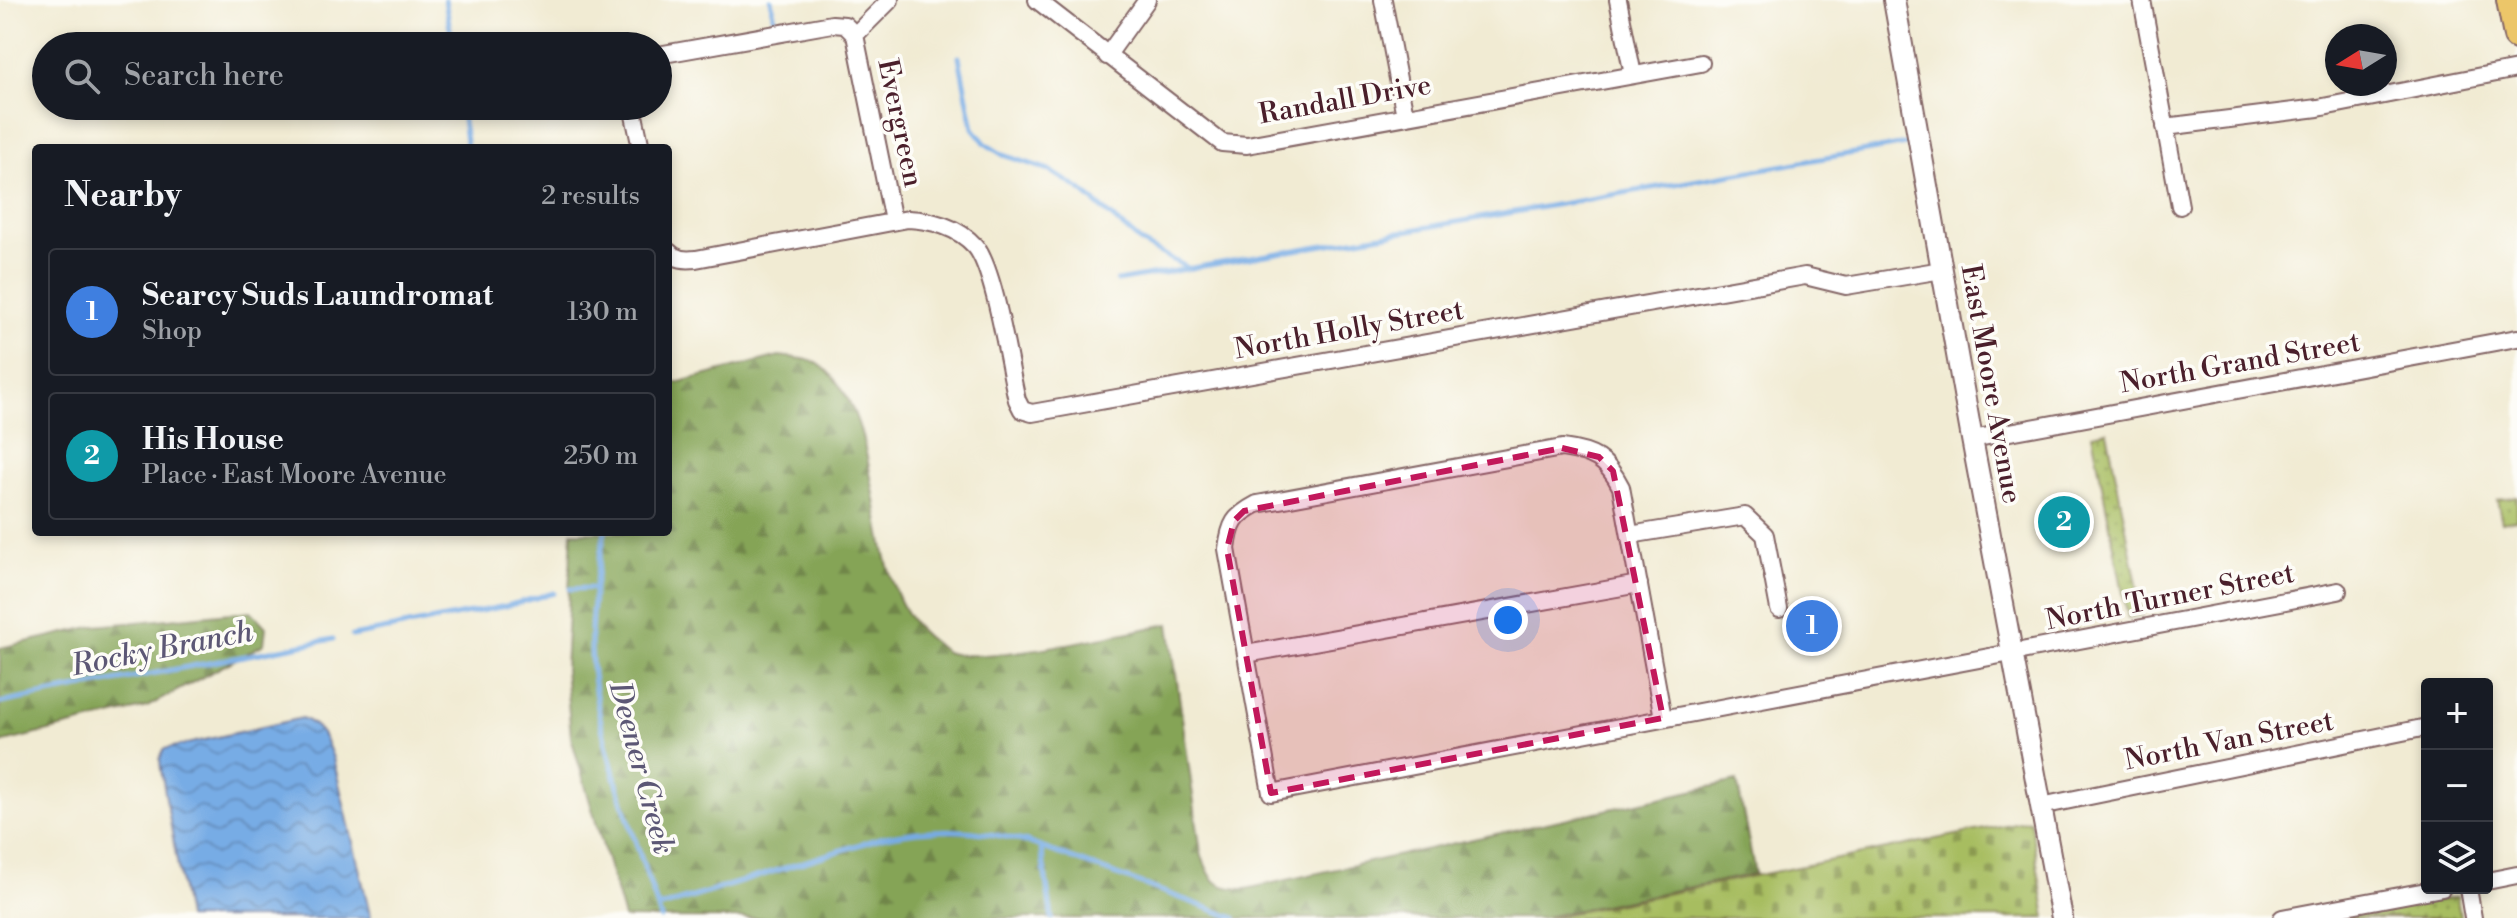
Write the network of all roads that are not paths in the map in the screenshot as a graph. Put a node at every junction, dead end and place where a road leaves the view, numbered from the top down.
1 (890, 0) edge
2 (1037, 0) edge
3 (1147, 0) edge
4 (1383, 0) edge
5 (1618, 0) edge
6 (1894, 0) edge
7 (2142, 0) edge
8 (2510, 0) edge
9 (855, 35) junction
10 (2517, 36) edge
11 (672, 53) edge
12 (1107, 56) junction
13 (1701, 63) dead end
14 (2517, 69) edge
15 (1633, 75) junction
16 (1405, 116) junction
17 (635, 120) edge
18 (2165, 127) junction
19 (640, 144) edge
20 (2180, 206) dead end
21 (893, 221) junction
22 (672, 256) edge
23 (1942, 270) junction
24 (2517, 338) edge
25 (1972, 439) junction
26 (1630, 535) junction
27 (1639, 584) junction
28 (2338, 591) dead end
29 (1779, 609) dead end
30 (2012, 653) junction
31 (1246, 654) junction
32 (1663, 718) junction
33 (2421, 728) edge
34 (2041, 806) junction
35 (2517, 875) edge
36 (2493, 880) edge
37 (2421, 892) edge
38 (2469, 894) edge
39 (2062, 918) edge
40 (2282, 918) edge
41 (2473, 918) edge

1 - 9 street
2 - 12 street, Randall Drive
3 - 12 street
4 - 16 street
5 - 15 street
6 - 23 street, East Moore Avenue
7 - 18 street
8 - 10 main road
9 - 11 street
9 - 21 street, Evergreen
12 - 16 street, Randall Drive
13 - 15 street, Randall Drive
14 - 18 street
15 - 16 street, Randall Drive
17 - 19 street
18 - 20 street
21 - 22 street
21 - 23 street, North Holly Street
23 - 25 street, East Moore Avenue
24 - 25 street, North Grand Street
25 - 30 street, East Moore Avenue
26 - 27 street
26 - 29 street
26 - 31 street
27 - 31 street
27 - 32 street
28 - 30 street, North Turner Street
30 - 32 street, North Turner Street
30 - 34 street, East Moore Avenue
31 - 32 street, North Turner Street
33 - 34 street, North Van Street
34 - 39 street, East Moore Avenue
35 - 36 street
37 - 40 street
38 - 41 street

